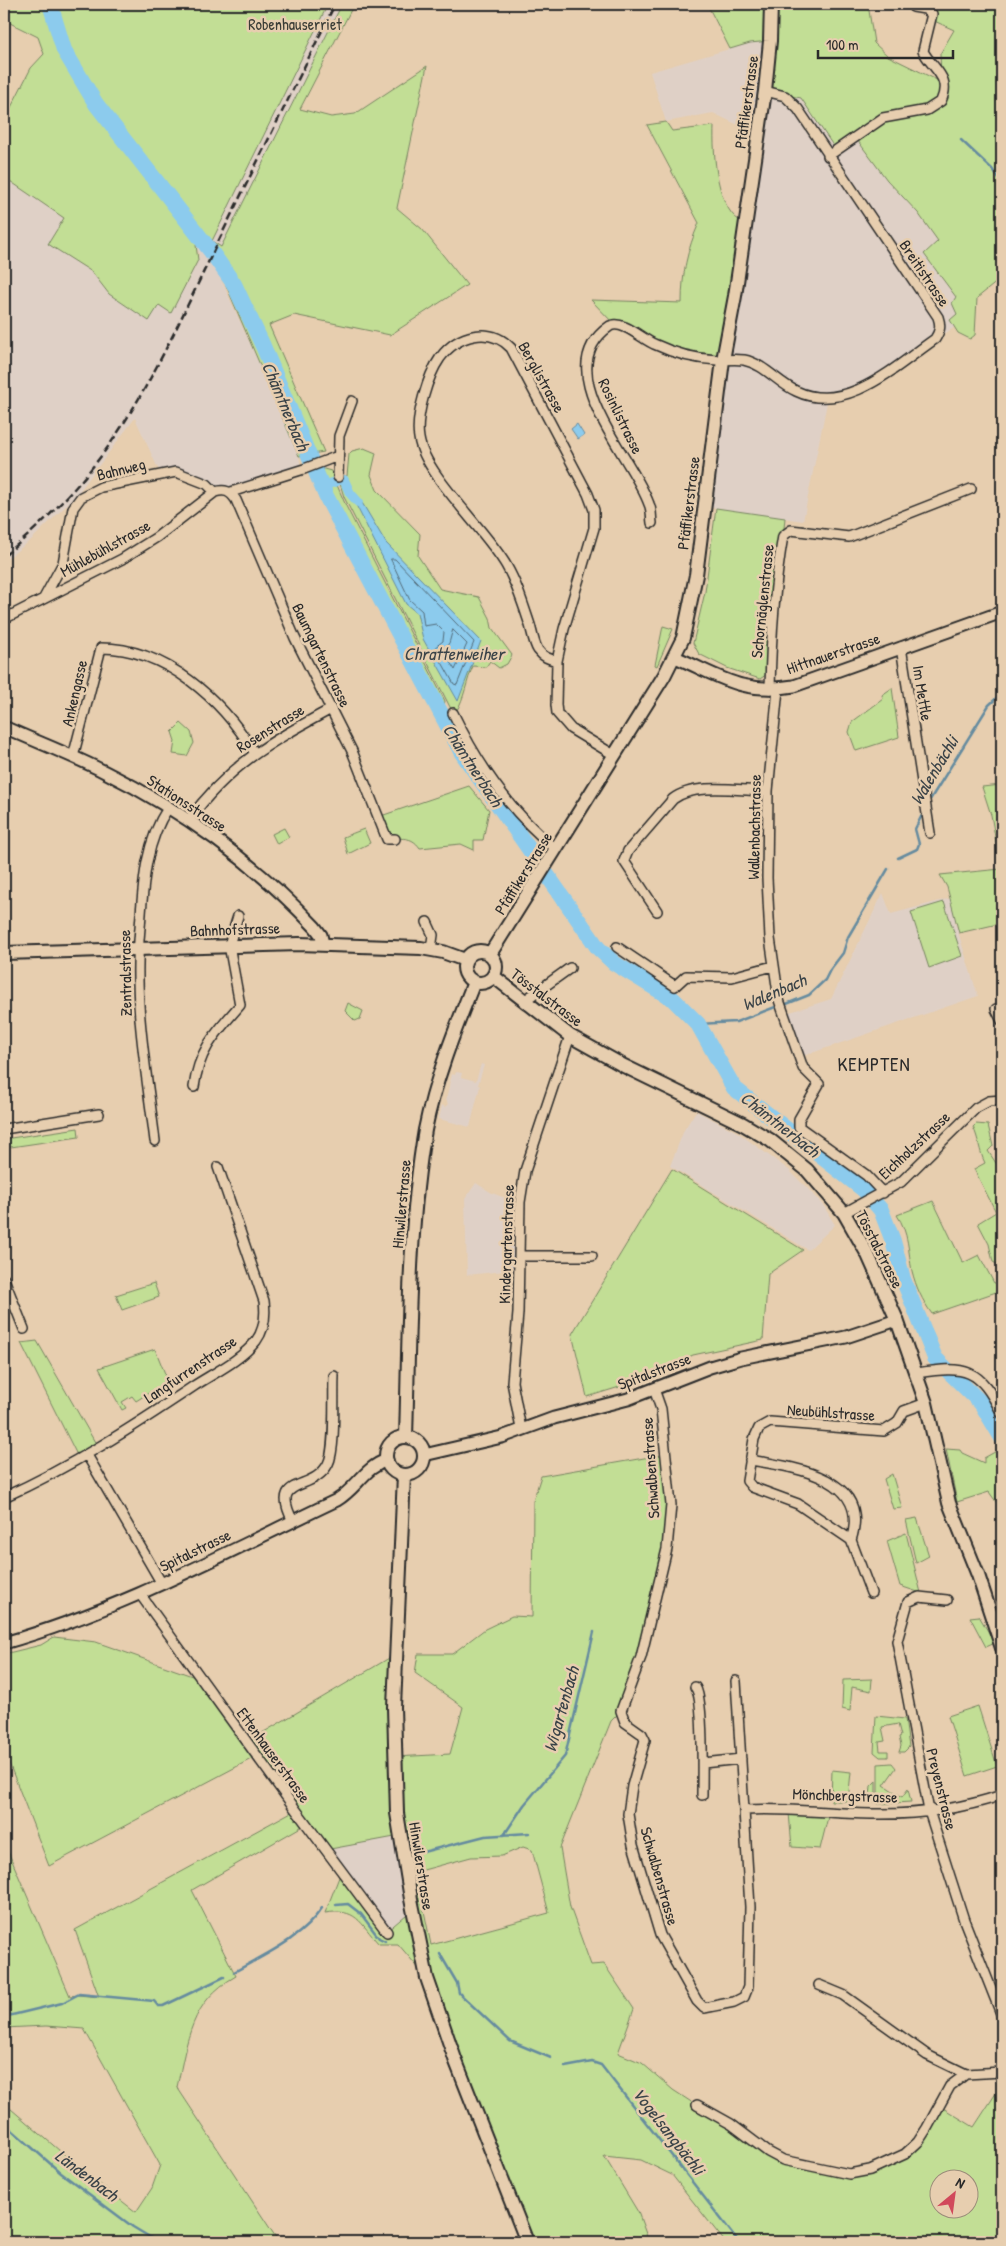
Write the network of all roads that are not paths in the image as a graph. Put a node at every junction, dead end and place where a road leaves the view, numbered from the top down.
1 (771, 4) edge
2 (913, 7) dead end
3 (765, 92) junction
4 (828, 156) junction
5 (723, 360) junction
6 (352, 401) dead end
7 (338, 456) junction
8 (338, 477) dead end
9 (972, 489) dead end
10 (215, 492) junction
11 (231, 492) junction
12 (652, 523) dead end
13 (43, 599) junction
14 (1002, 612) edge
15 (4, 620) edge
16 (901, 647) junction
17 (675, 657) junction
18 (557, 661) junction
19 (774, 689) junction
20 (331, 709) junction
21 (453, 713) dead end
22 (4, 727) edge
23 (254, 752) junction
24 (614, 755) junction
25 (73, 757) junction
26 (768, 791) junction
27 (168, 808) junction
28 (188, 821) junction
29 (930, 833) dead end
30 (395, 838) dead end
31 (553, 854) junction
32 (657, 911) dead end
33 (238, 916) dead end
34 (427, 922) dead end
35 (323, 944) junction
36 (229, 945) junction
37 (618, 947) dead end
38 (138, 948) junction
39 (431, 949) junction
40 (4, 953) edge
41 (490, 954) junction
42 (465, 960) junction
43 (773, 966) junction
44 (570, 968) dead end
45 (493, 976) junction
46 (474, 982) junction
47 (524, 1001) junction
48 (996, 1009) dead end
49 (1002, 1021) edge
50 (570, 1036) junction
51 (194, 1087) dead end
52 (1002, 1100) edge
53 (99, 1114) dead end
54 (4, 1130) edge
55 (155, 1141) dead end
56 (218, 1167) dead end
57 (882, 1194) junction
58 (844, 1213) junction
59 (519, 1256) junction
60 (592, 1256) dead end
61 (4, 1279) edge
62 (897, 1320) junction
63 (24, 1329) dead end
64 (917, 1373) junction
65 (334, 1376) dead end
66 (654, 1390) junction
67 (926, 1403) junction
68 (1002, 1414) edge
69 (521, 1429) junction
70 (406, 1437) junction
71 (87, 1455) junction
72 (424, 1455) junction
73 (387, 1460) junction
74 (750, 1460) junction
75 (404, 1475) junction
76 (4, 1497) edge
77 (293, 1521) junction
78 (851, 1540) junction
79 (162, 1584) junction
80 (871, 1593) dead end
81 (140, 1594) junction
82 (947, 1600) dead end
83 (4, 1643) edge
84 (1002, 1648) edge
85 (736, 1681) dead end
86 (695, 1687) dead end
87 (740, 1759) junction
88 (703, 1763) junction
89 (702, 1795) dead end
90 (1002, 1795) edge
91 (745, 1810) junction
92 (929, 1811) junction
93 (387, 1932) dead end
94 (819, 1985) dead end
95 (1002, 2016) edge
96 (1002, 2072) edge
97 (966, 2074) junction
98 (697, 2105) dead end
99 (527, 2242) edge

1 - 3 main road, Pfäffikerstrasse
2 - 4 street
3 - 4 street, Breitistrasse
3 - 5 main road, Pfäffikerstrasse
4 - 5 street, Breitistrasse
5 - 12 street, Rosinlistrasse
5 - 17 main road, Pfäffikerstrasse
6 - 7 street
7 - 8 street
7 - 11 street
9 - 19 street, Schornäglenstrasse
10 - 11 street
10 - 13 street, Mühlebühlstrasse
10 - 13 street, Bahnweg
11 - 20 street, Baumgartenstrasse
13 - 15 street, Mühlebühlstrasse
14 - 16 street, Hittnauerstrasse
16 - 19 street, Hittnauerstrasse
16 - 29 street, Im Mettle
17 - 19 street, Hittnauerstrasse
17 - 24 main road, Pfäffikerstrasse
18 - 18 street, Berglistrasse
18 - 24 street, Berglistrasse
19 - 26 street, Wallenbachstrasse
20 - 23 street, Rosenstrasse
20 - 30 street, Baumgartenstrasse
21 - 31 street
22 - 25 street, Stationsstrasse
23 - 25 street, Ankengasse
23 - 28 street, Rosenstrasse
24 - 31 main road, Pfäffikerstrasse
25 - 27 street, Stationsstrasse
26 - 32 street
26 - 43 street, Wallenbachstrasse
27 - 28 street, Stationsstrasse
27 - 38 street, Zentralstrasse
28 - 35 street, Stationsstrasse
31 - 41 main road, Pfäffikerstrasse
33 - 36 street
34 - 39 street
35 - 36 main road, Bahnhofstrasse
35 - 39 main road, Bahnhofstrasse
36 - 38 main road, Bahnhofstrasse
36 - 51 street
37 - 43 street
38 - 40 main road, Bahnhofstrasse
38 - 55 street, Zentralstrasse
39 - 42 main road, Bahnhofstrasse
41 - 42 main road
41 - 45 main road
42 - 46 main road
43 - 57 street, Wallenbachstrasse
44 - 47 street
45 - 46 main road
45 - 47 main road, Tösstalstrasse
46 - 70 main road, Hinwilerstrasse
47 - 50 main road, Tösstalstrasse
48 - 49 street
50 - 58 main road, Tösstalstrasse
50 - 59 street, Kindergartenstrasse
52 - 57 street, Eichholzstrasse
53 - 54 street
56 - 71 street, Langfurrenstrasse
57 - 58 street, Eichholzstrasse
58 - 62 main road, Tösstalstrasse
59 - 60 street
59 - 69 street, Kindergartenstrasse
61 - 63 street
62 - 64 main road, Tösstalstrasse
62 - 66 street, Spitalstrasse
64 - 67 main road, Tösstalstrasse
64 - 68 street
65 - 77 street
66 - 69 street, Spitalstrasse
66 - 91 street, Schwalbenstrasse
67 - 74 street, Neubühlstrasse
67 - 84 main road, Tösstalstrasse
69 - 72 street, Spitalstrasse
70 - 72 main road
70 - 73 main road
71 - 76 street, Langfurrenstrasse
71 - 79 street
72 - 75 main road
73 - 75 main road
73 - 77 street, Spitalstrasse
74 - 78 street, Neubühlstrasse
74 - 78 street
75 - 99 main road, Hinwilerstrasse
77 - 79 street, Spitalstrasse
78 - 80 street
79 - 81 street, Spitalstrasse
81 - 83 street, Spitalstrasse
81 - 93 street, Ettenhauserstrasse
82 - 92 street, Preyenstrasse
85 - 87 street, Schwalbenstrasse
86 - 88 street
87 - 88 street
87 - 91 street, Schwalbenstrasse
88 - 89 street
90 - 92 street, Mönchbergstrasse
91 - 92 street, Mönchbergstrasse
92 - 95 street, Preyenstrasse
94 - 97 street
96 - 97 street
97 - 98 street

